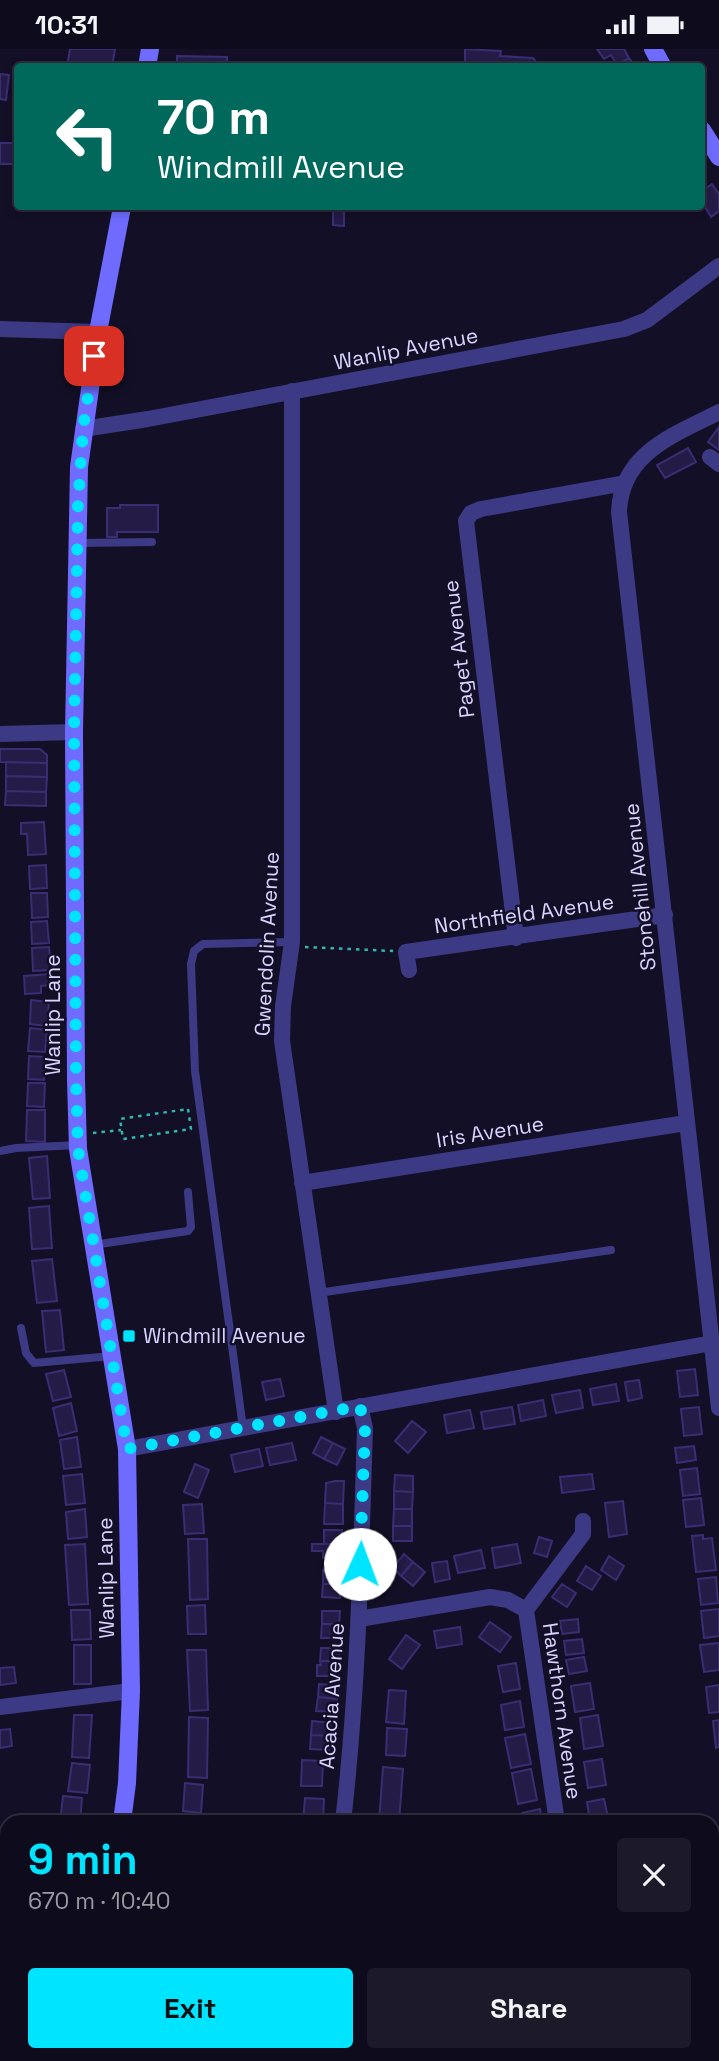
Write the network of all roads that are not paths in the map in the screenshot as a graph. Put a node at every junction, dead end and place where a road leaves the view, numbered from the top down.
1 (705, 135) edge
2 (719, 157) edge
3 (121, 210) edge
4 (719, 266) edge
5 (0, 329) edge
6 (98, 332) junction
7 (292, 391) junction
8 (719, 412) edge
9 (83, 429) junction
10 (625, 483) junction
11 (152, 541) dead end
12 (77, 543) junction
13 (74, 732) junction
14 (0, 734) edge
15 (664, 915) junction
16 (516, 937) junction
17 (292, 944) junction
18 (409, 970) dead end
19 (686, 1123) junction
20 (78, 1140) junction
21 (0, 1151) edge
22 (302, 1183) junction
23 (188, 1192) dead end
24 (93, 1245) junction
25 (611, 1250) dead end
26 (712, 1272) edge
27 (318, 1293) junction
28 (21, 1328) dead end
29 (712, 1343) junction
30 (112, 1356) junction
31 (360, 1406) junction
32 (719, 1408) edge
33 (336, 1412) junction
34 (243, 1428) junction
35 (127, 1449) junction
36 (584, 1533) dead end
37 (526, 1610) junction
38 (359, 1619) junction
39 (131, 1691) junction
40 (0, 1707) edge
41 (123, 1815) edge
42 (344, 1815) edge
43 (556, 1815) edge

1 - 2 street
3 - 6 street, Wanlip Lane
4 - 7 street, Wanlip Avenue
5 - 6 street
6 - 9 street, Wanlip Lane
7 - 9 street, Wanlip Avenue
7 - 17 street, Gwendolin Avenue
8 - 10 street, Stonehill Avenue
9 - 12 street, Wanlip Lane
10 - 15 street, Stonehill Avenue
10 - 16 street, Paget Avenue
11 - 12 lane
12 - 13 street, Wanlip Lane
13 - 14 street
13 - 20 street, Wanlip Lane
15 - 16 street, Northfield Avenue
15 - 19 street, Stonehill Avenue
16 - 18 street, Northfield Avenue
17 - 22 street, Gwendolin Avenue
17 - 34 lane
19 - 22 street, Iris Avenue
19 - 26 street, Stonehill Avenue
20 - 21 lane
20 - 24 street, Wanlip Lane
22 - 27 street, Gwendolin Avenue
23 - 24 lane
24 - 30 street, Wanlip Lane
25 - 27 lane
26 - 29 street, Stonehill Avenue
27 - 33 street, Gwendolin Avenue
28 - 30 lane
29 - 31 street
29 - 32 street, Stonehill Avenue
30 - 35 street, Wanlip Lane
31 - 33 street
31 - 38 street, Acacia Avenue
33 - 34 street
34 - 35 street
35 - 39 street, Wanlip Lane
36 - 37 street
37 - 38 street, Hawthorn Avenue
37 - 43 street, Hawthorn Avenue
38 - 42 street, Acacia Avenue
39 - 40 street
39 - 41 street, Wanlip Lane

